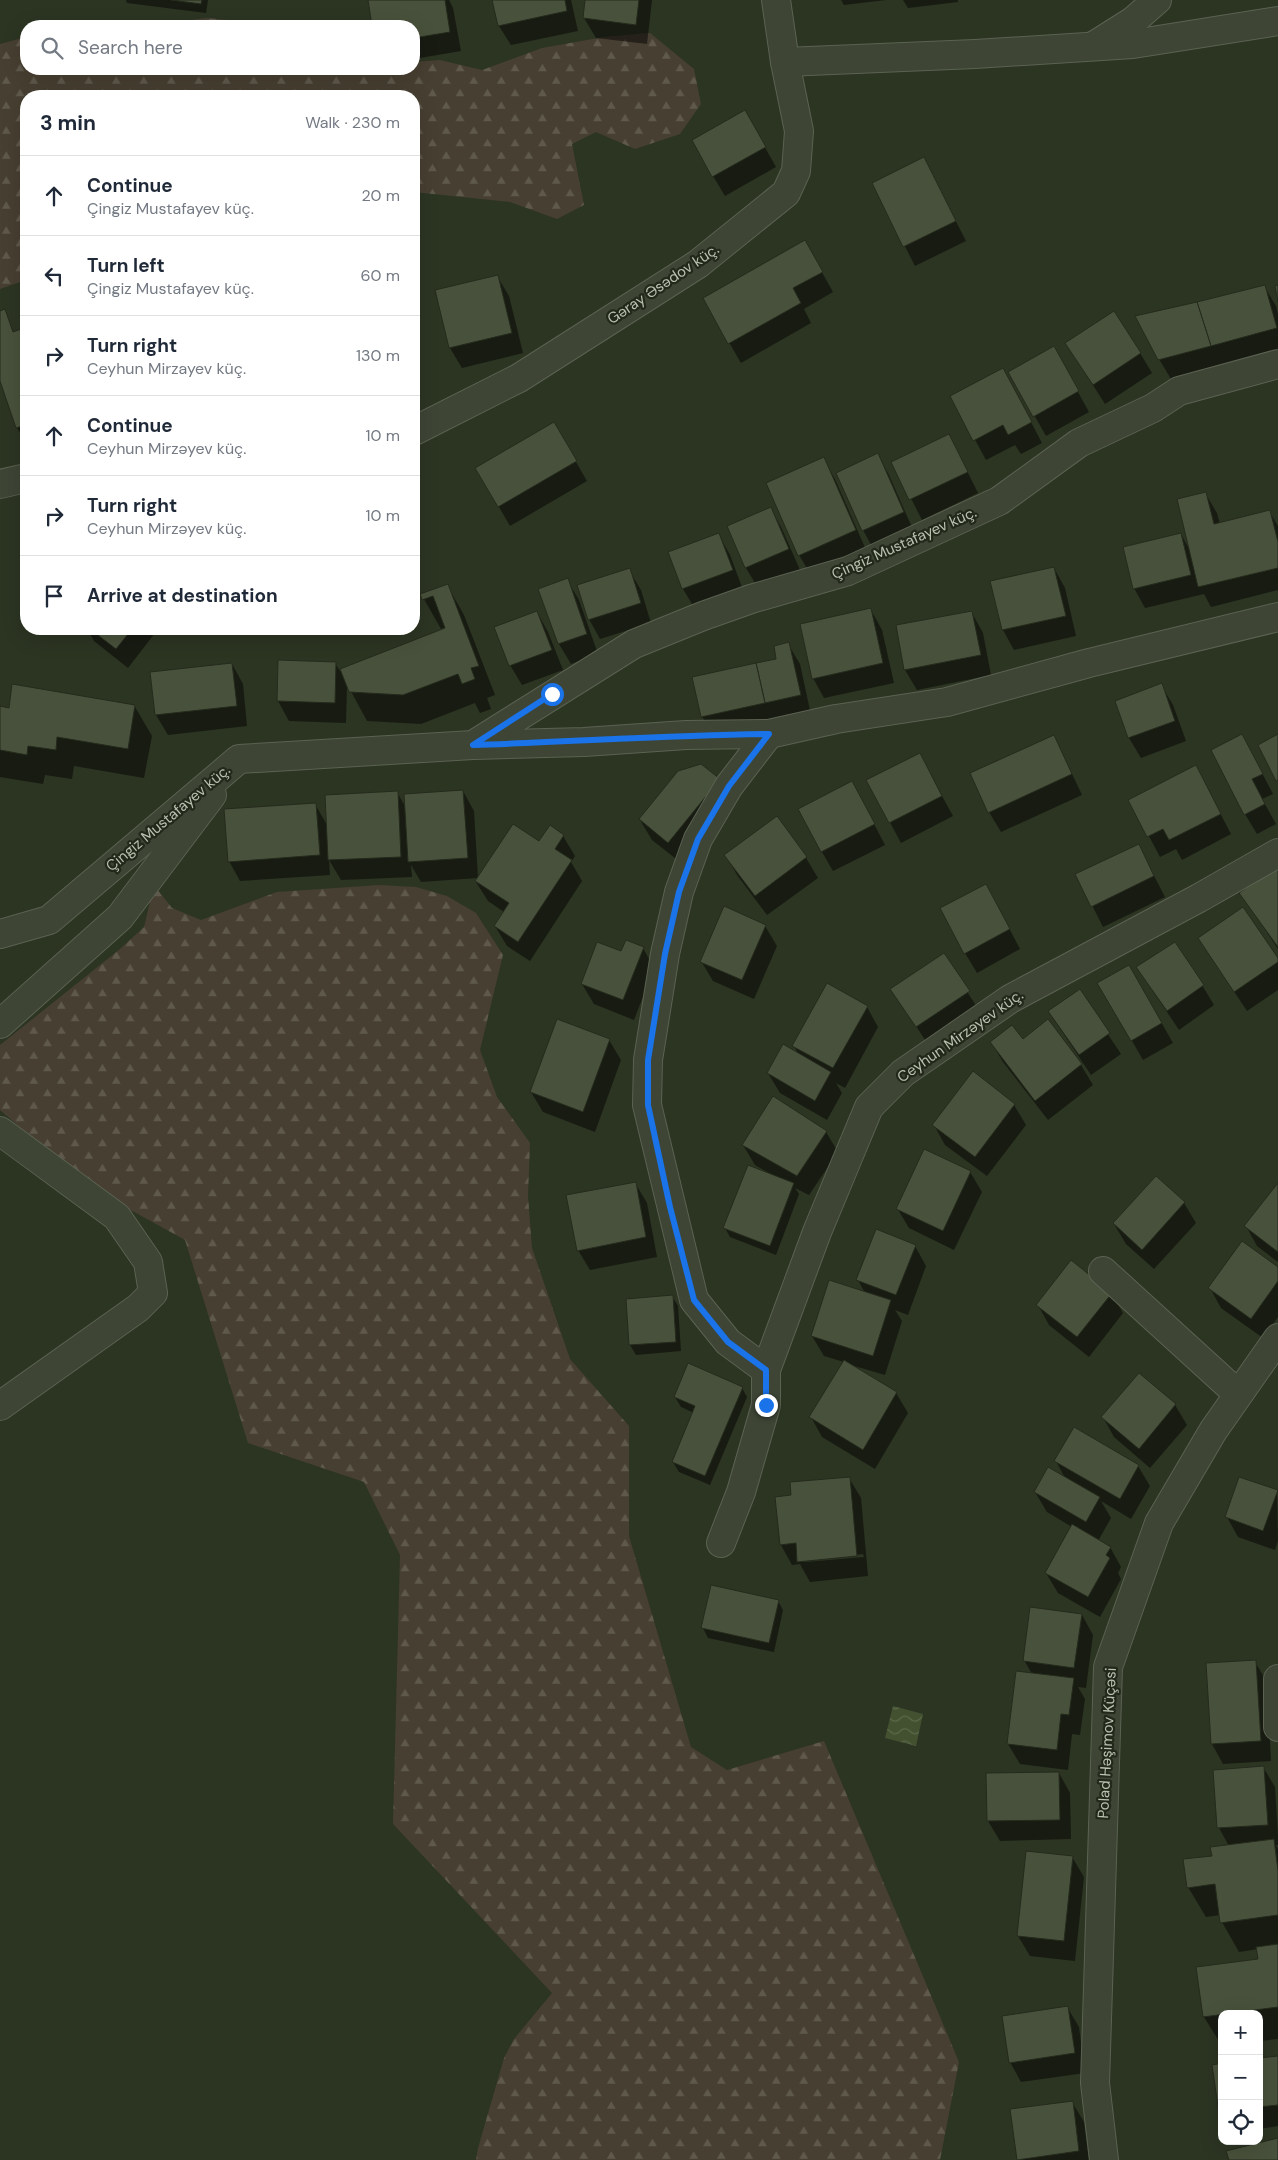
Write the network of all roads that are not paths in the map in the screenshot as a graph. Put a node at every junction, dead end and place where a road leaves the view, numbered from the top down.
1 (776, 0) edge
2 (1157, 0) edge
3 (1278, 21) edge
4 (1094, 46) junction
5 (785, 62) junction
6 (1278, 364) edge
7 (420, 428) edge
8 (20, 479) edge
9 (0, 484) edge
10 (1278, 617) edge
11 (769, 734) junction
12 (473, 745) junction
13 (239, 759) junction
14 (1278, 853) edge
15 (0, 934) edge
16 (0, 1024) edge
17 (0, 1131) edge
18 (1103, 1271) dead end
19 (1278, 1338) edge
20 (766, 1370) junction
21 (1238, 1394) junction
22 (0, 1406) edge
23 (721, 1543) dead end
24 (1278, 1678) edge
25 (1278, 1727) edge
26 (1104, 2160) edge

1 - 5 street, Gəray Əsədov küç.
2 - 4 street
3 - 4 street
4 - 5 street
5 - 7 street, Gəray Əsədov küç.
6 - 12 street, Çingiz Mustafayev küç.
8 - 9 street
10 - 11 street, Çingiz Mustafayev küç.
11 - 12 street, Çingiz Mustafayev küç.
11 - 20 street
12 - 13 street, Çingiz Mustafayev küç.
13 - 15 street, Çingiz Mustafayev küç.
13 - 16 street
14 - 20 street, Ceyhun Mirzəyev küç.
17 - 22 street
18 - 21 street
19 - 21 street, Polad Həşimov Küçəsi
20 - 23 street, Ceyhun Mirzəyev küç.
21 - 26 street, Polad Həşimov Küçəsi
24 - 25 street

